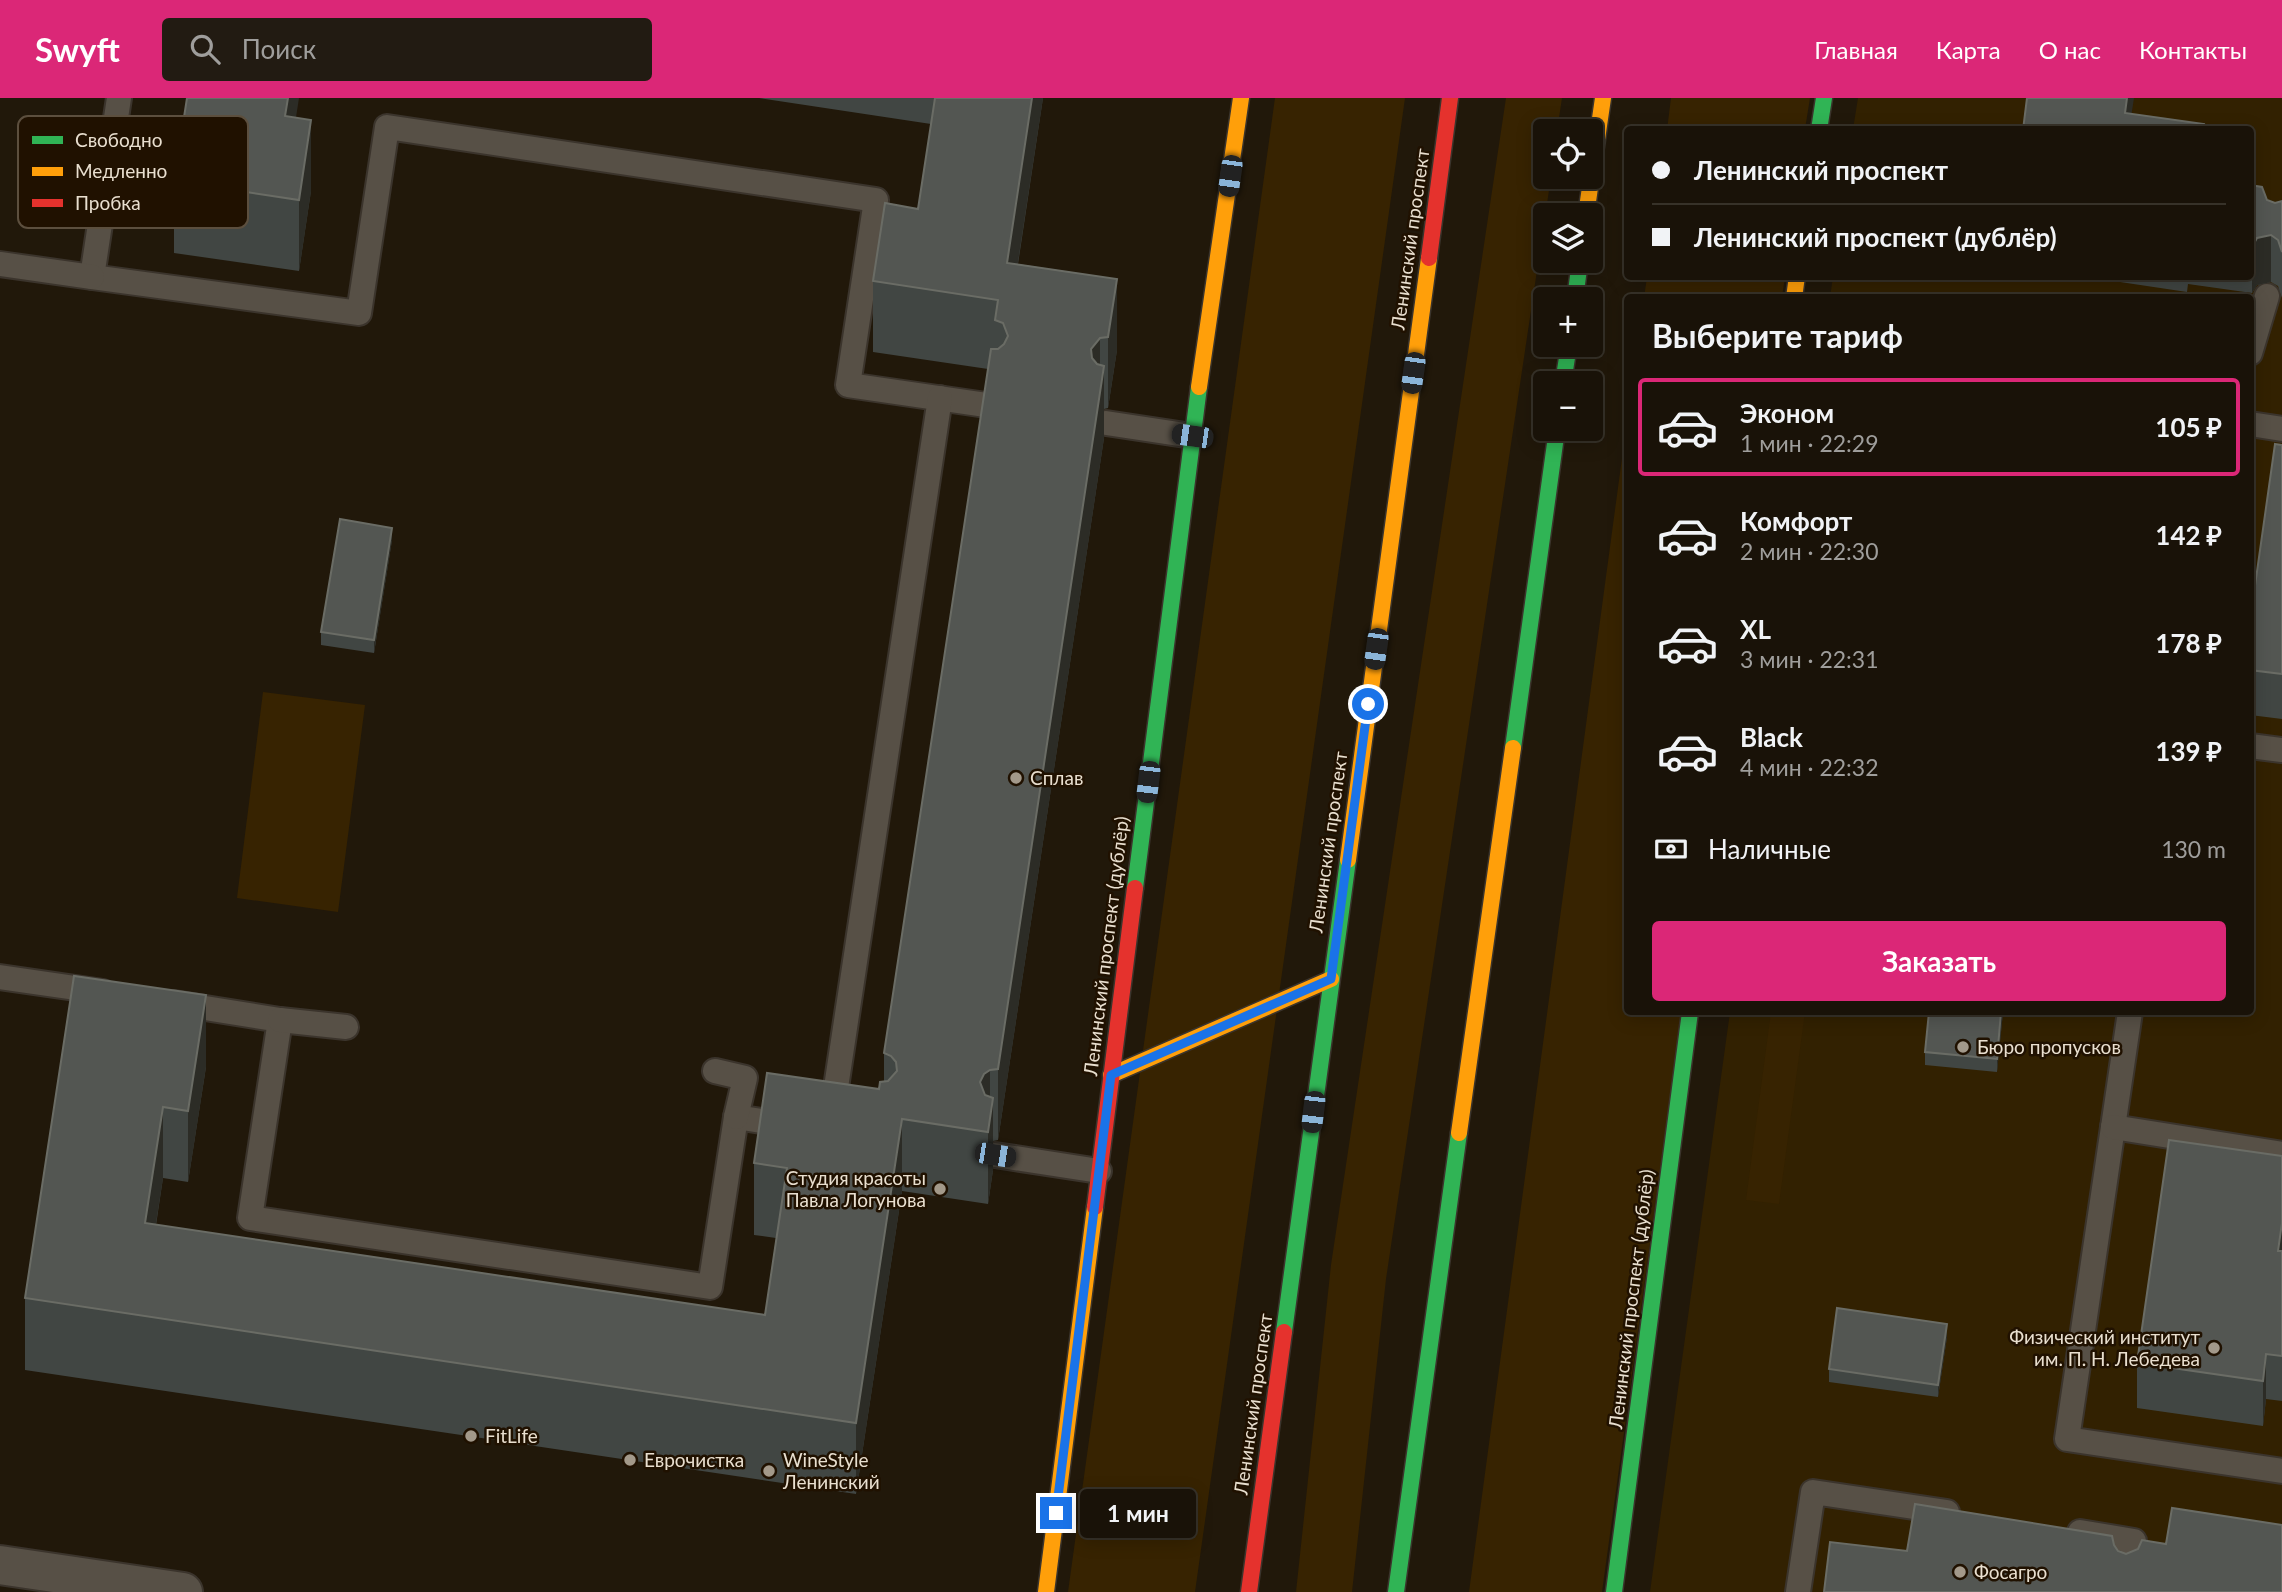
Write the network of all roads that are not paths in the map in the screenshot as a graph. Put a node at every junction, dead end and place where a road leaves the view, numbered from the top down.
1 (119, 98) edge
2 (1241, 98) edge
3 (1450, 98) edge
4 (1603, 98) edge
5 (1824, 98) edge
6 (116, 116) edge
7 (1820, 126) edge
8 (1589, 203) edge
9 (99, 228) edge
10 (0, 264) edge
11 (92, 277) junction
12 (2267, 296) dead end
13 (2254, 340) edge
14 (940, 398) junction
15 (993, 406) edge
16 (1106, 423) dead end
17 (2254, 425) edge
18 (2282, 429) edge
19 (1192, 436) junction
20 (1555, 441) edge
21 (2254, 746) edge
22 (2282, 750) edge
23 (0, 977) edge
24 (1331, 979) junction
25 (120, 995) edge
26 (147, 999) edge
27 (1689, 1015) edge
28 (2130, 1015) edge
29 (280, 1020) junction
30 (346, 1027) dead end
31 (715, 1071) dead end
32 (1111, 1075) junction
33 (736, 1117) junction
34 (2113, 1127) junction
35 (2282, 1154) edge
36 (995, 1155) dead end
37 (1098, 1171) junction
38 (2282, 1471) edge
39 (1973, 1516) edge
40 (2054, 1528) edge
41 (0, 1565) edge
42 (50, 1582) edge
43 (183, 1592) edge
44 (1046, 1592) edge
45 (1249, 1592) edge
46 (1396, 1592) edge
47 (1614, 1592) edge
48 (1798, 1592) edge
49 (2127, 1592) edge

1 - 6 lane
2 - 19 main road, Ленинский проспект (дублёр)
3 - 24 main road, Ленинский проспект
4 - 8 main road
5 - 7 main road
9 - 11 lane
10 - 11 lane
11 - 14 lane
12 - 13 lane
14 - 15 lane
14 - 33 lane
16 - 19 lane
17 - 18 lane
19 - 32 main road, Ленинский проспект (дублёр)
20 - 46 main road
21 - 22 lane
23 - 25 lane
24 - 32 main road
24 - 45 main road, Ленинский проспект
26 - 29 lane
27 - 47 main road, Ленинский проспект (дублёр)
28 - 34 lane
29 - 30 lane
29 - 33 lane
31 - 33 lane
32 - 37 main road, Ленинский проспект (дублёр)
34 - 35 lane
34 - 38 lane
36 - 37 lane
37 - 44 main road, Ленинский проспект (дублёр)
39 - 48 lane
40 - 49 lane
41 - 42 street
42 - 43 street

